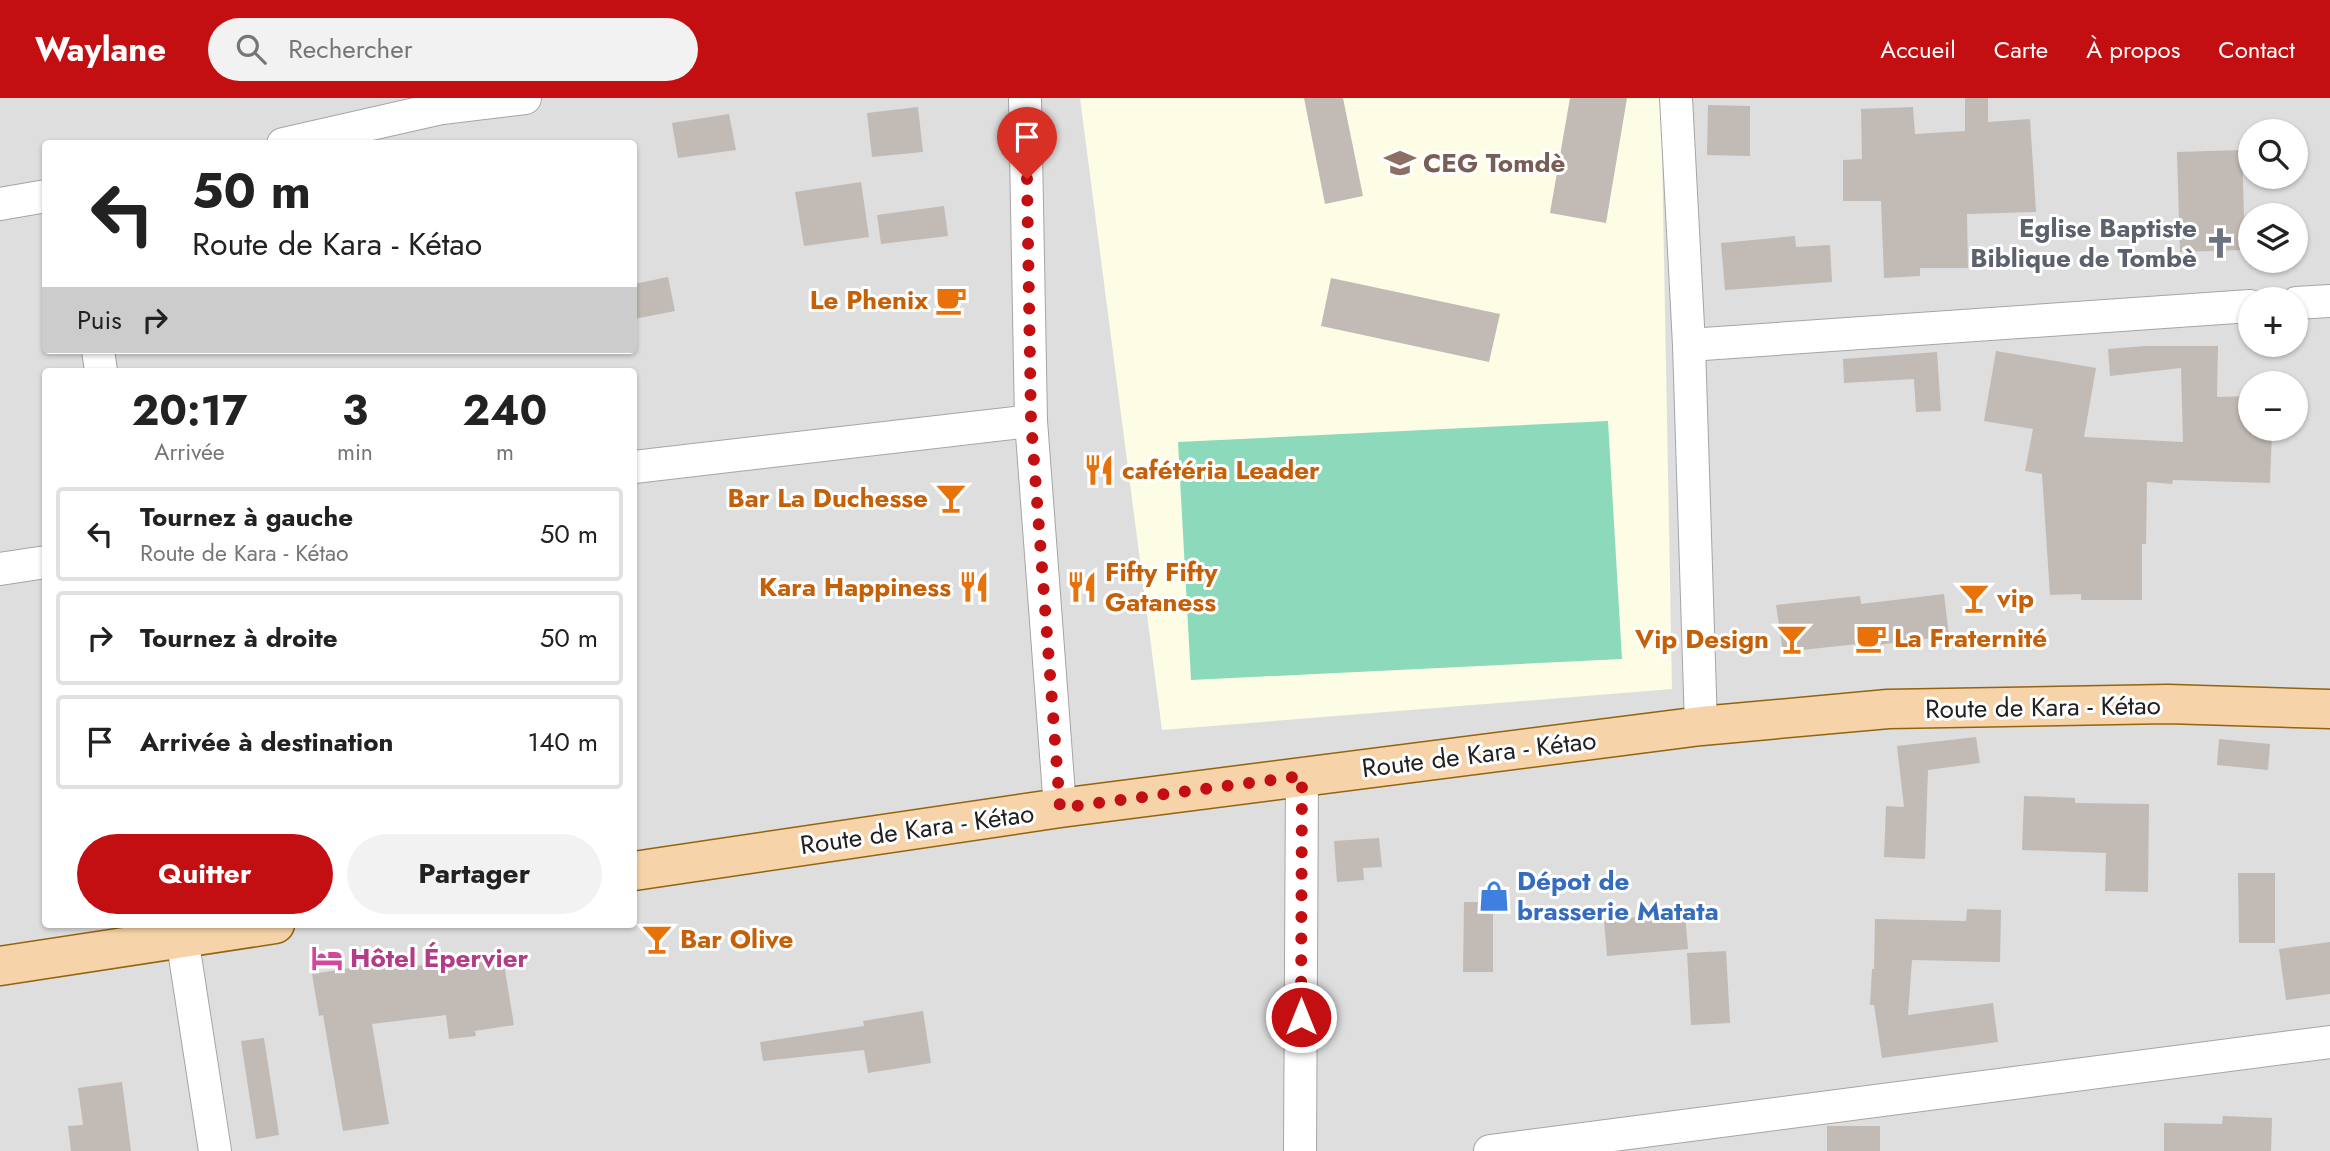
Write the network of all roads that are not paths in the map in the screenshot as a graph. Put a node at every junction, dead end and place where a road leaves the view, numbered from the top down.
1 (526, 98) edge
2 (1025, 98) edge
3 (1676, 98) edge
4 (301, 140) edge
5 (42, 197) edge
6 (0, 204) edge
7 (2330, 301) edge
8 (2308, 302) edge
9 (2238, 307) edge
10 (1689, 345) junction
11 (1031, 421) junction
12 (637, 467) edge
13 (42, 563) edge
14 (0, 569) edge
15 (2330, 709) edge
16 (1701, 726) junction
17 (1302, 776) junction
18 (1060, 808) junction
19 (637, 871) edge
20 (221, 928) edge
21 (181, 931) edge
22 (0, 966) edge
23 (2330, 1042) edge
24 (215, 1151) edge
25 (1300, 1151) edge
26 (1490, 1151) edge

1 - 4 street
2 - 11 street
3 - 10 street
5 - 6 street
7 - 8 street
9 - 10 street
10 - 16 street
11 - 12 street
11 - 18 street
13 - 14 street
15 - 16 main road, Route de Kara - Kétao
16 - 17 main road, Route de Kara - Kétao
17 - 18 main road, Route de Kara - Kétao
17 - 25 street
18 - 19 main road, Route de Kara - Kétao
20 - 21 main road
21 - 22 main road
21 - 24 street
23 - 26 street

